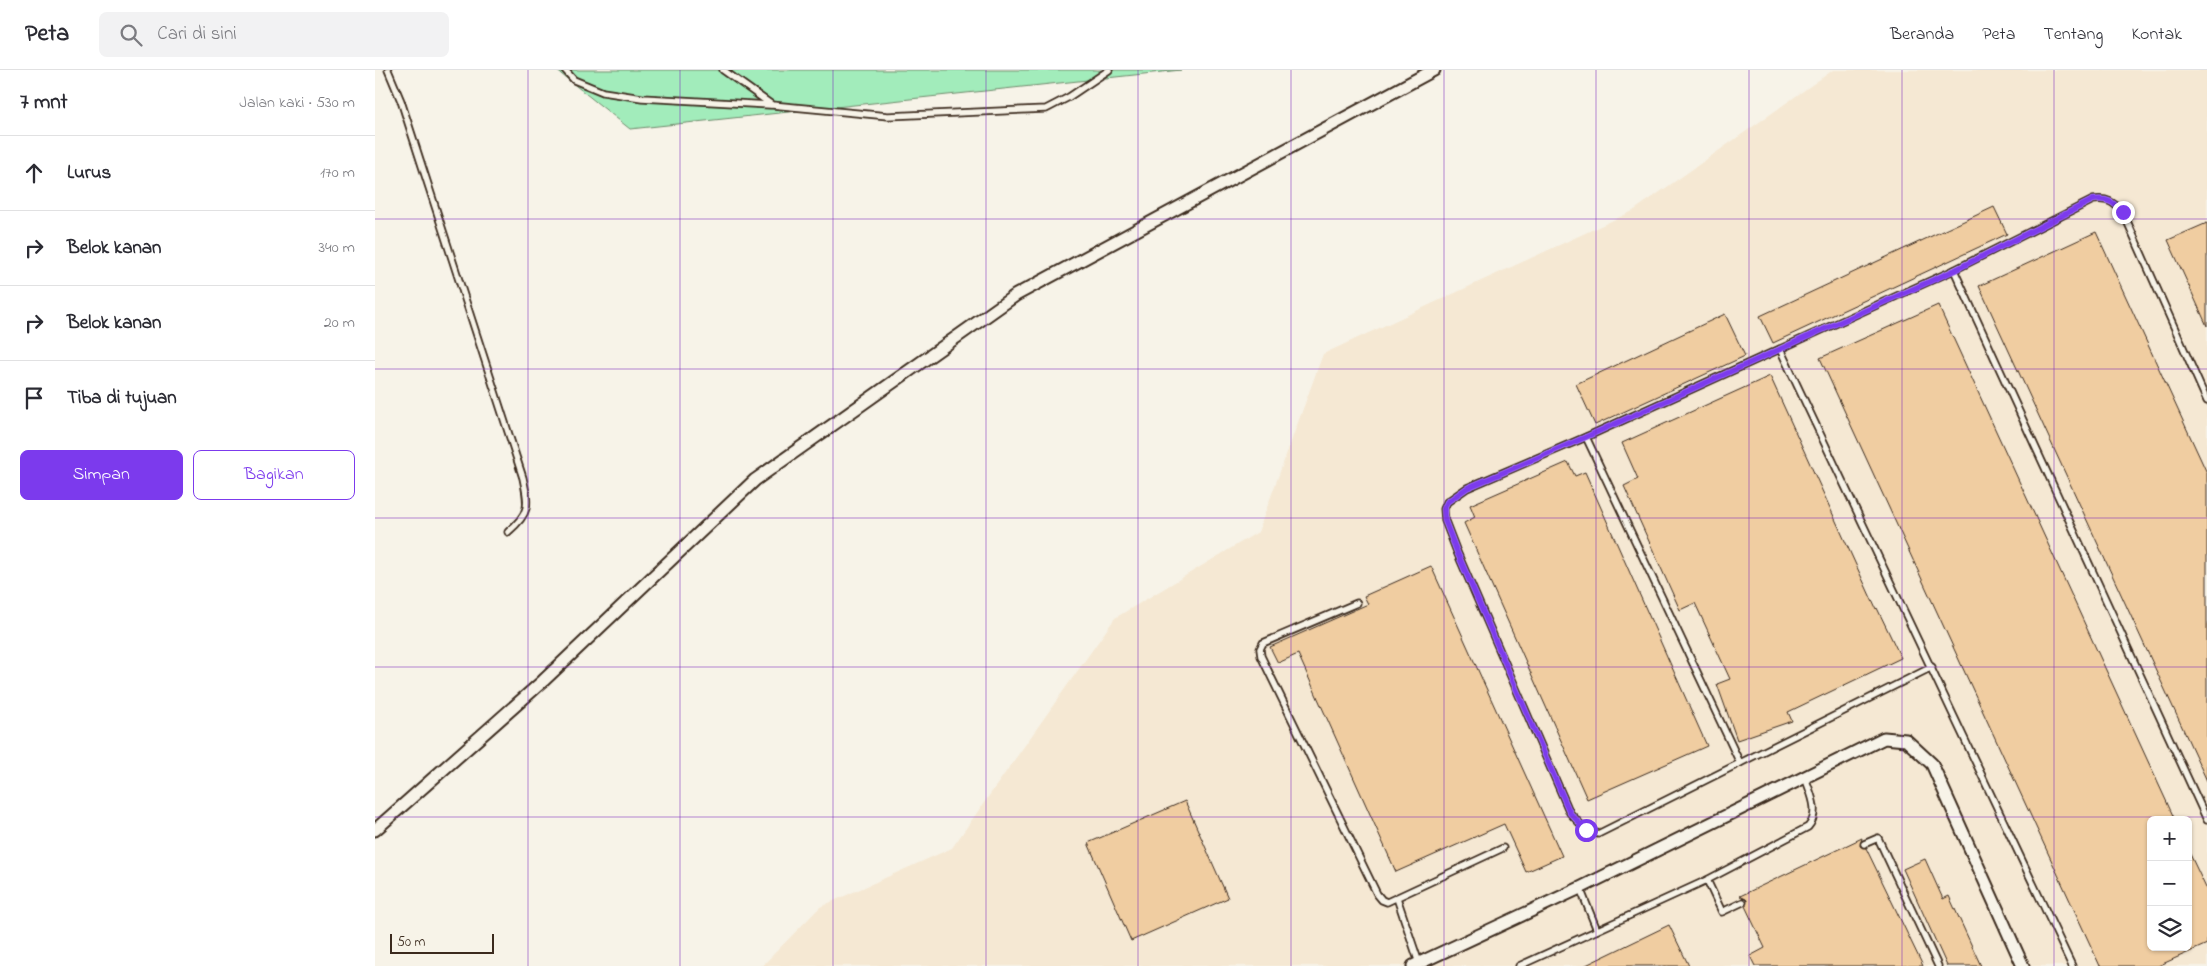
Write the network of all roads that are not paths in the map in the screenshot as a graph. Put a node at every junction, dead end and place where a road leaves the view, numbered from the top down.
1 (388, 70) edge
2 (565, 70) edge
3 (723, 70) edge
4 (1109, 70) edge
5 (1434, 70) edge
6 (772, 105) junction
7 (1955, 270) junction
8 (1780, 349) junction
9 (2207, 402) edge
10 (1586, 437) junction
11 (508, 532) dead end
12 (1357, 603) dead end
13 (1932, 667) junction
14 (1740, 763) junction
15 (1805, 777) junction
16 (2207, 820) edge
17 (375, 830) edge
18 (1864, 844) dead end
19 (1503, 848) dead end
20 (1707, 880) junction
21 (1580, 888) junction
22 (1397, 898) junction
23 (1743, 902) dead end
24 (1597, 930) junction
25 (1416, 964) edge
26 (1519, 966) edge
27 (1938, 966) edge
28 (2023, 966) edge
29 (2072, 966) edge

1 - 11 lane
2 - 6 lane
3 - 6 lane
4 - 6 lane
5 - 17 street
7 - 8 lane
7 - 9 lane
7 - 16 lane
8 - 10 lane
8 - 13 lane
10 - 14 lane
10 - 14 lane
12 - 22 lane
13 - 14 lane
13 - 29 lane
15 - 20 lane
15 - 21 street
15 - 28 street
18 - 27 lane
19 - 22 lane
20 - 23 lane
20 - 24 lane
21 - 24 lane
21 - 25 street
22 - 25 lane
24 - 26 lane

